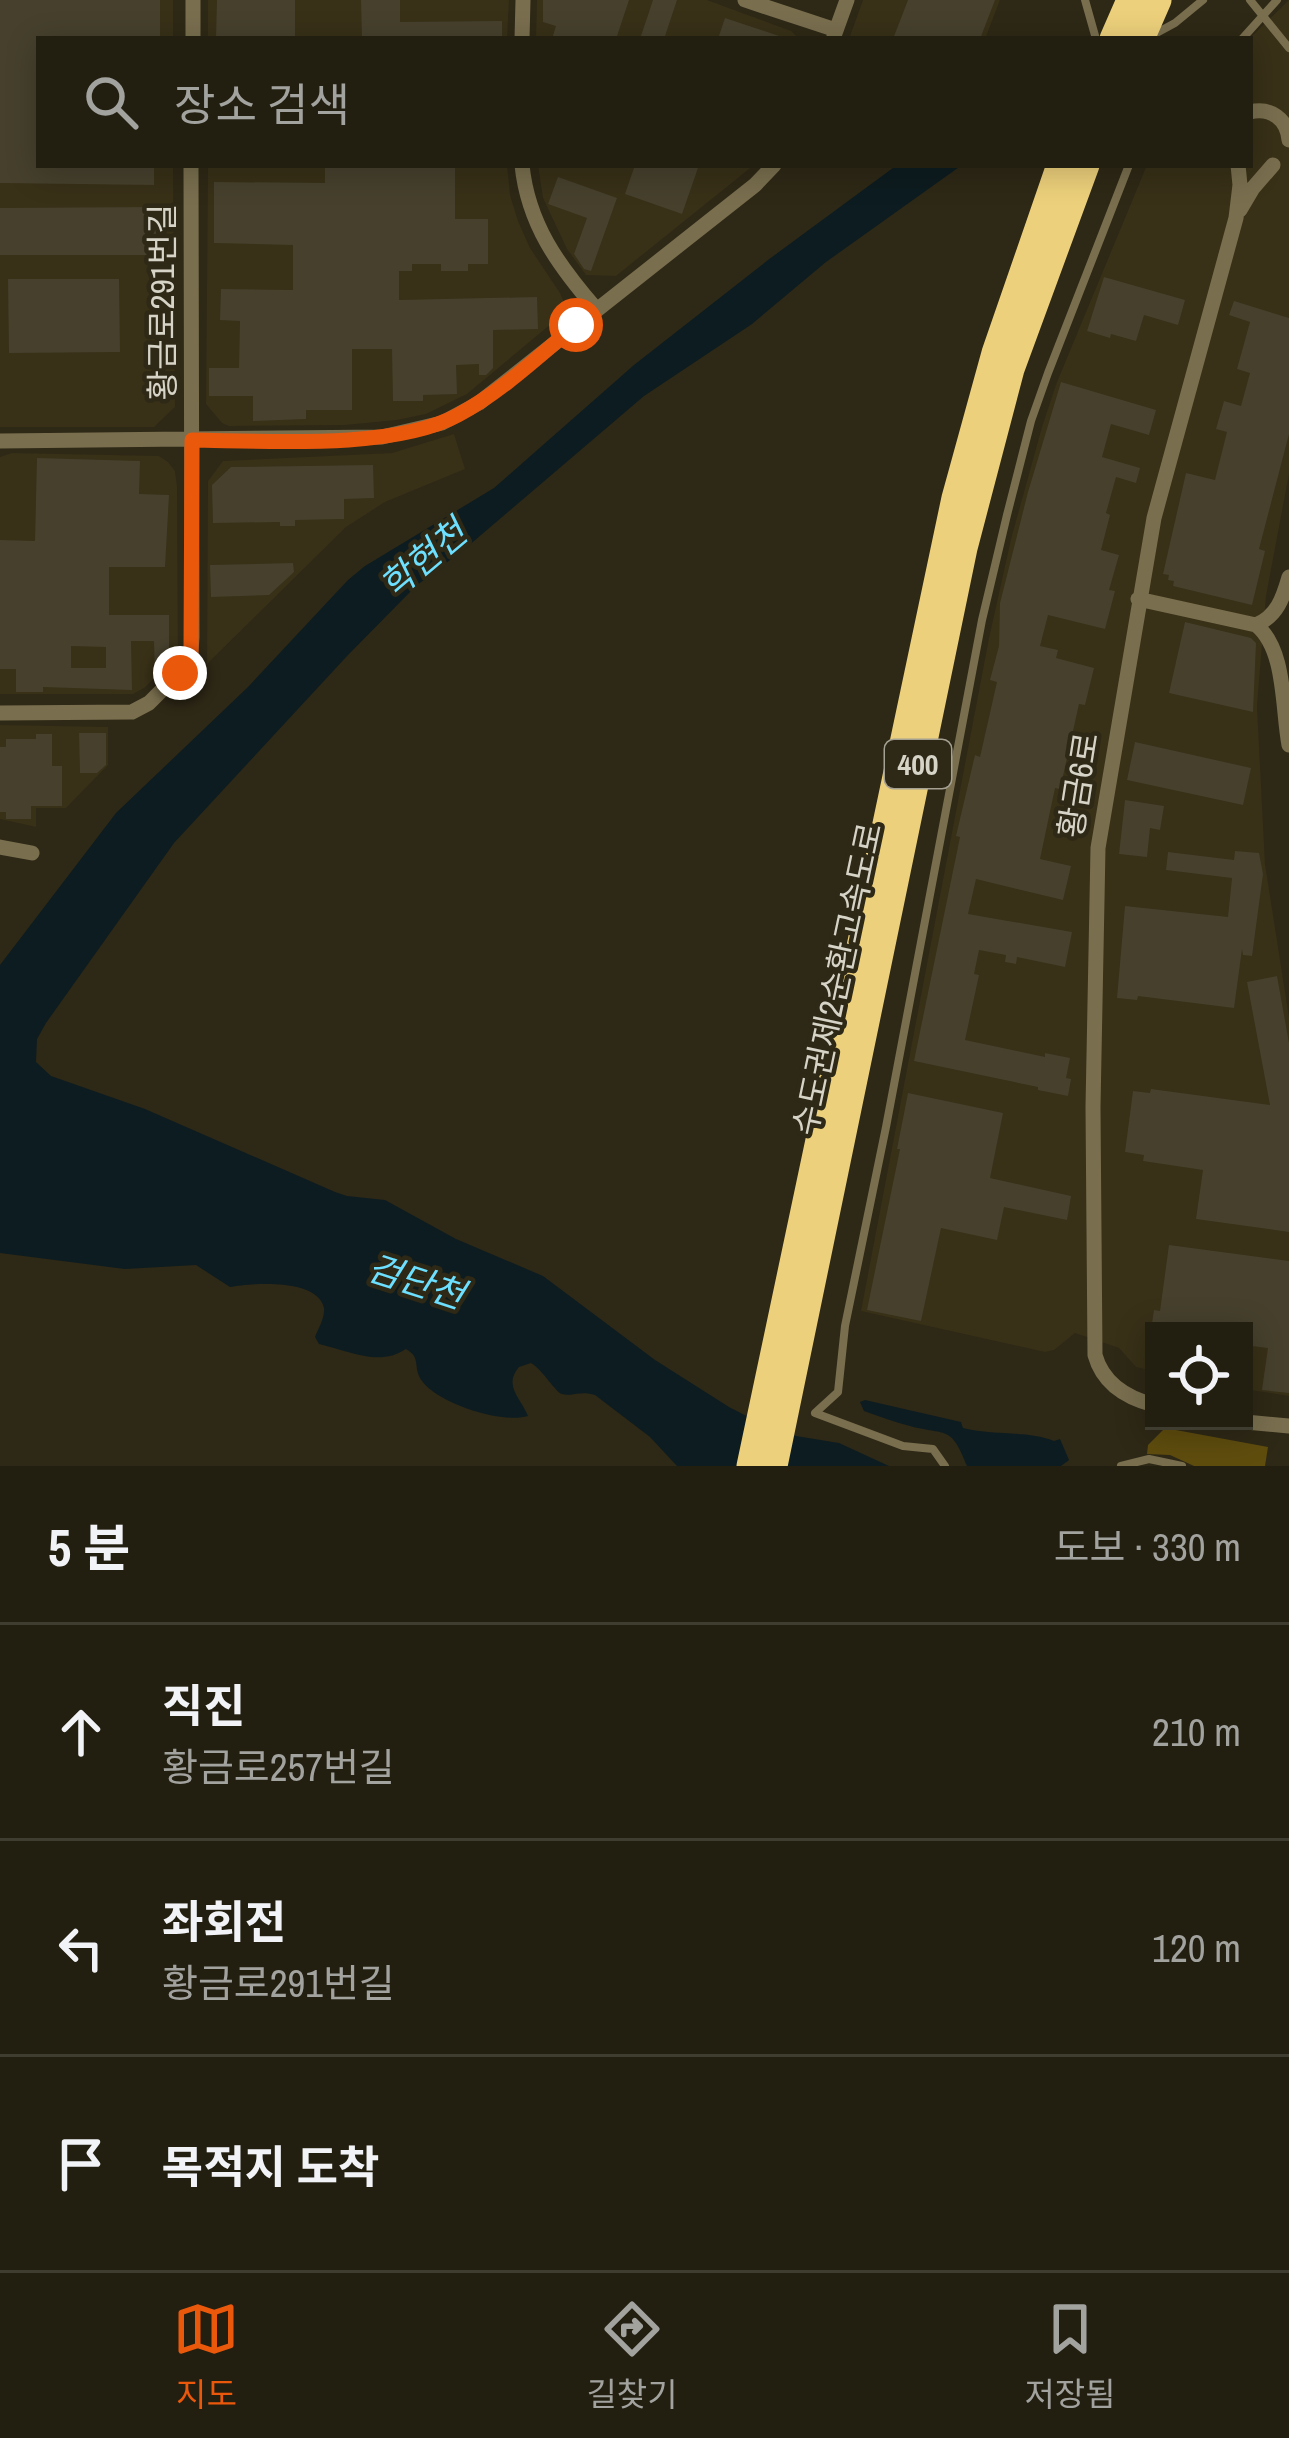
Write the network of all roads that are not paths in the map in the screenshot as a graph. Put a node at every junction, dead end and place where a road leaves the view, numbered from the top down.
1 (193, 0) edge
2 (523, 0) edge
3 (746, 0) edge
4 (847, 0) edge
5 (1085, 0) edge
6 (1158, 0) edge
7 (1204, 0) edge
8 (1250, 0) edge
9 (1277, 0) edge
10 (1128, 3) edge
11 (1260, 13) junction
12 (835, 35) edge
13 (193, 36) edge
14 (522, 36) edge
15 (1095, 36) edge
16 (1114, 36) edge
17 (1143, 36) edge
18 (1150, 36) edge
19 (1244, 36) edge
20 (1289, 48) edge
21 (1253, 112) edge
22 (1289, 141) edge
23 (1273, 165) junction
24 (1253, 166) edge
25 (191, 168) edge
26 (522, 168) edge
27 (772, 168) edge
28 (1059, 168) edge
29 (1085, 168) edge
30 (1129, 168) edge
31 (1238, 168) edge
32 (1236, 218) junction
33 (596, 309) junction
34 (192, 440) junction
35 (0, 441) edge
36 (1289, 577) edge
37 (1138, 599) junction
38 (1256, 625) junction
39 (0, 713) edge
40 (1289, 745) edge
41 (0, 847) edge
42 (32, 853) dead end
43 (783, 1371) junction
44 (1145, 1401) edge
45 (1253, 1423) edge
46 (1289, 1426) edge
47 (749, 1466) edge
48 (774, 1466) edge
49 (945, 1466) edge
50 (1121, 1466) edge
51 (1182, 1466) edge

1 - 13 street
2 - 14 street
3 - 12 street
4 - 12 street
5 - 15 lane
6 - 17 highway
7 - 18 lane
8 - 11 lane
9 - 11 lane
10 - 16 highway
11 - 19 lane
11 - 20 lane
21 - 22 street
22 - 23 street
23 - 24 street
23 - 32 street
25 - 34 street, 황금로291번길
26 - 33 street
27 - 33 street
28 - 43 highway, 수도권제2순환고속도로 / 400
29 - 43 highway, 수도권제2순환고속도로 / 400
30 - 49 lane
31 - 32 street
32 - 37 street, 황금6로
33 - 34 street
34 - 35 street
34 - 39 street, 황금로291번길
36 - 38 street
37 - 38 street
37 - 44 street, 황금6로
38 - 40 street
41 - 42 street
43 - 47 highway, 수도권제2순환고속도로 / 400
43 - 48 highway, 수도권제2순환고속도로 / 400
45 - 46 street
50 - 51 lane

